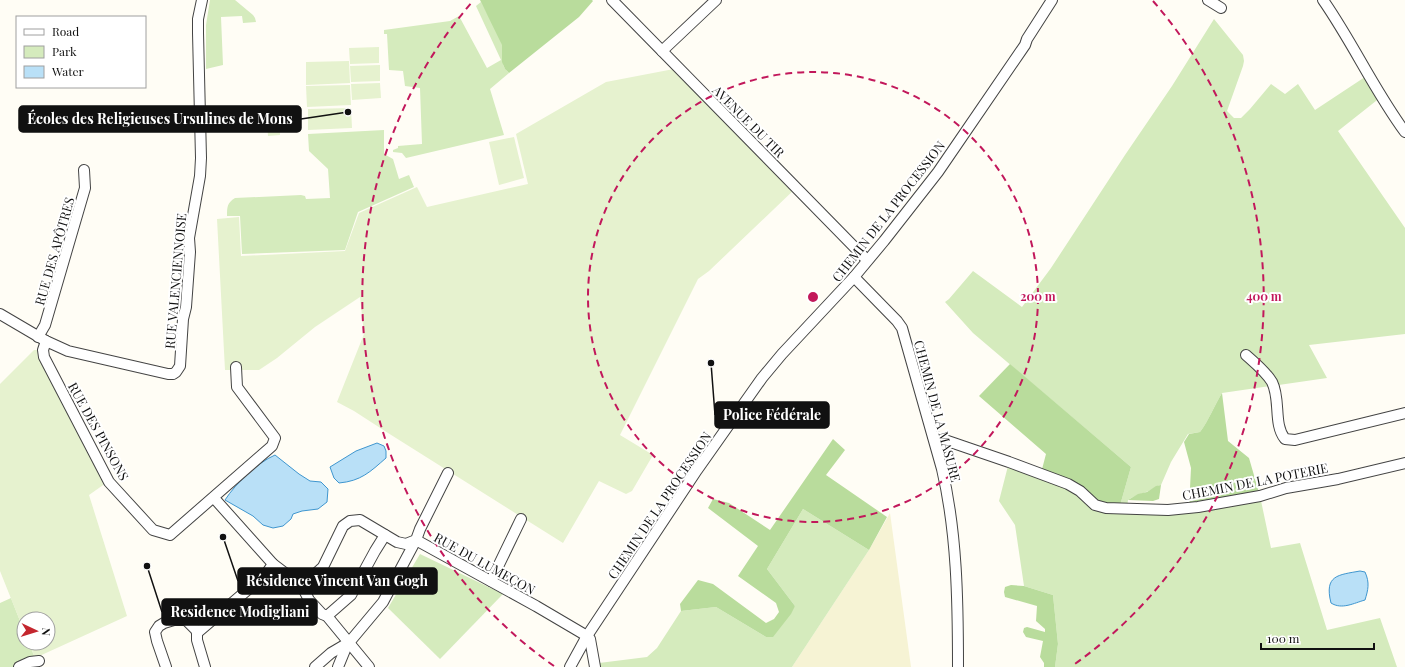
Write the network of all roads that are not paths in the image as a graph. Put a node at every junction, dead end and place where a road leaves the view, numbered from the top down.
1 (202, 0) edge
2 (612, 0) edge
3 (716, 0) edge
4 (1052, 0) edge
5 (1208, 0) edge
6 (1323, 0) edge
7 (1221, 8) dead end
8 (662, 51) junction
9 (1405, 132) edge
10 (84, 170) dead end
11 (867, 260) junction
12 (854, 277) junction
13 (0, 314) edge
14 (42, 339) junction
15 (1246, 355) dead end
16 (236, 367) dead end
17 (1405, 414) edge
18 (932, 436) junction
19 (1405, 463) edge
20 (448, 473) dead end
21 (214, 498) junction
22 (521, 519) dead end
23 (385, 535) junction
24 (416, 540) junction
25 (273, 564) junction
26 (491, 581) junction
27 (302, 586) junction
28 (327, 616) junction
29 (197, 633) junction
30 (587, 636) junction
31 (348, 643) junction
32 (39, 661) dead end
33 (19, 667) edge
34 (166, 667) edge
35 (205, 667) edge
36 (315, 667) edge
37 (338, 667) edge
38 (369, 667) edge
39 (570, 667) edge
40 (595, 667) edge
41 (958, 667) edge

1 - 14 street, RUE VALENCIENNOISE
2 - 8 street, AVENUE DU TIR
3 - 8 street
4 - 11 street, CHEMIN DE LA PROCESSION
5 - 7 street
6 - 9 street
8 - 11 street, AVENUE DU TIR
10 - 14 street, RUE DES APÔTRES
11 - 12 street, CHEMIN DE LA PROCESSION
12 - 18 street, CHEMIN DE LA MASURE
12 - 30 street, CHEMIN DE LA PROCESSION
13 - 14 street
14 - 21 street, RUE DES PINSONS
15 - 17 street
16 - 21 street
18 - 19 street, CHEMIN DE LA POTERIE
18 - 41 street, CHEMIN DE LA MASURE
20 - 24 street
21 - 25 street
22 - 26 street
23 - 24 street
23 - 27 street
23 - 28 street
24 - 26 street, RUE DU LUMEÇON
24 - 31 street, RUE DU LUMEÇON
25 - 27 street
25 - 29 street
26 - 30 street, RUE DU LUMEÇON
27 - 28 street
28 - 31 street
29 - 34 street
29 - 35 street
30 - 39 street, CHEMIN DE LA PROCESSION
30 - 40 street
31 - 36 street
31 - 37 street, RUE DU LUMEÇON
31 - 38 street
32 - 33 street

